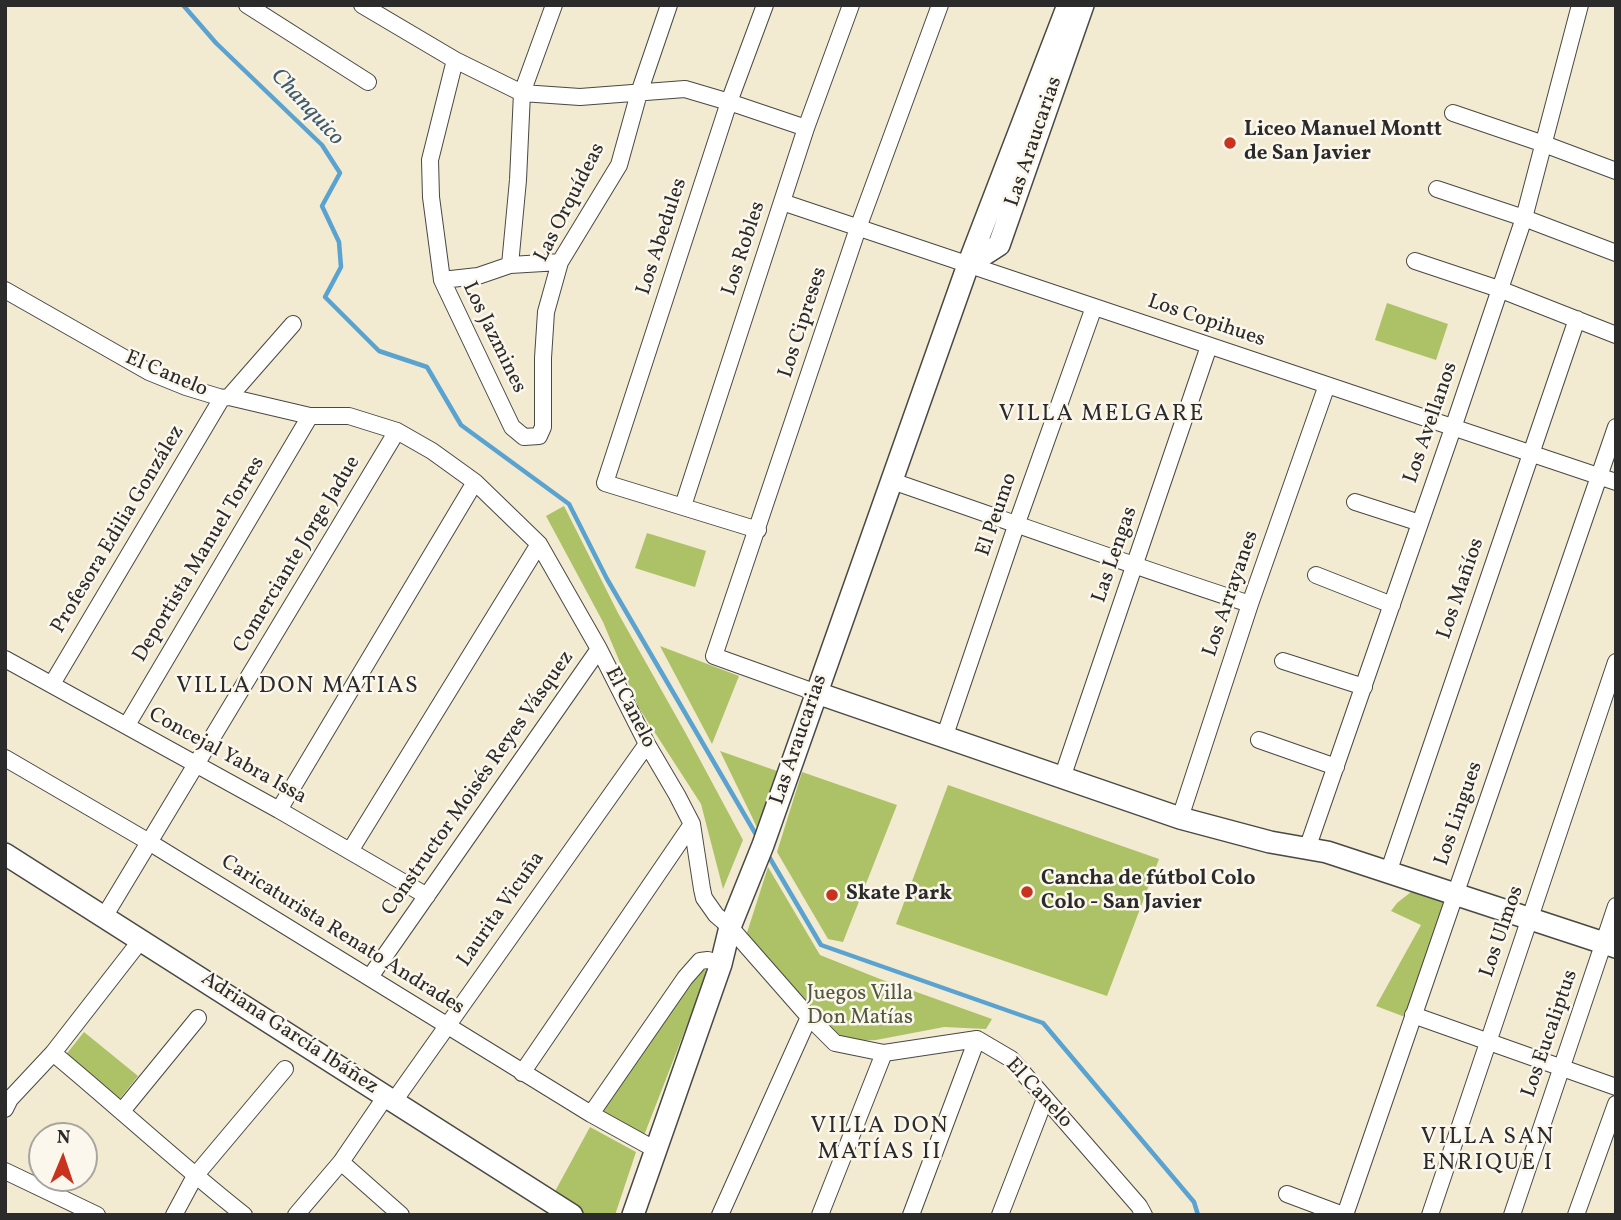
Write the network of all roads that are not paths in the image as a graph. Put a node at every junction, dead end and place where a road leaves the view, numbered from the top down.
1 (247, 5) edge
2 (362, 5) edge
3 (554, 5) edge
4 (669, 5) edge
5 (765, 5) edge
6 (851, 5) edge
7 (940, 5) edge
8 (1068, 5) edge
9 (1083, 5) edge
10 (1580, 5) edge
11 (455, 60) junction
12 (368, 82) dead end
13 (522, 93) junction
14 (639, 93) junction
15 (729, 102) junction
16 (1453, 113) dead end
17 (806, 128) junction
18 (1544, 144) junction
19 (1616, 172) edge
20 (1437, 189) dead end
21 (782, 202) junction
22 (1524, 218) junction
23 (858, 228) junction
24 (1616, 253) edge
25 (1415, 261) dead end
26 (560, 262) junction
27 (510, 265) junction
28 (968, 265) junction
29 (442, 280) junction
30 (1499, 289) junction
31 (5, 290) edge
32 (1094, 307) junction
33 (1577, 319) junction
34 (293, 324) dead end
35 (1616, 335) edge
36 (1209, 346) junction
37 (1327, 385) junction
38 (225, 397) junction
39 (310, 416) junction
40 (512, 426) joint
41 (1616, 427) edge
42 (1454, 428) junction
43 (397, 431) junction
44 (1530, 453) junction
45 (1599, 477) junction
46 (892, 481) junction
47 (475, 482) junction
48 (1616, 482) edge
49 (1355, 502) dead end
50 (683, 506) junction
51 (1017, 523) junction
52 (1420, 523) junction
53 (758, 530) junction
54 (539, 544) junction
55 (1134, 566) junction
56 (1316, 575) dead end
57 (1250, 604) junction
58 (1392, 605) junction
59 (598, 649) junction
60 (5, 659) edge
61 (1283, 662) dead end
62 (1616, 662) edge
63 (52, 684) junction
64 (1364, 687) junction
65 (817, 693) junction
66 (127, 725) junction
67 (944, 738) junction
68 (1259, 740) dead end
69 (646, 744) junction
70 (5, 758) edge
71 (196, 765) junction
72 (1336, 767) junction
73 (1062, 778) junction
74 (279, 810) junction
75 (1180, 818) junction
76 (692, 824) junction
77 (149, 842) junction
78 (1307, 849) junction
79 (350, 851) junction
80 (5, 854) edge
81 (1388, 873) junction
82 (1455, 894) junction
83 (426, 897) junction
84 (1616, 906) edge
85 (104, 917) junction
86 (1530, 919) junction
87 (730, 927) junction
88 (142, 940) junction
89 (1610, 945) edge
90 (721, 964) junction
91 (370, 977) junction
92 (1413, 1015) junction
93 (198, 1017) dead end
94 (809, 1017) junction
95 (446, 1026) junction
96 (976, 1039) junction
97 (1488, 1042) junction
98 (52, 1053) junction
99 (884, 1053) junction
100 (1562, 1068) junction
101 (285, 1069) dead end
102 (522, 1073) junction
103 (1616, 1087) edge
104 (390, 1099) junction
105 (1045, 1099) junction
106 (1616, 1104) edge
107 (5, 1109) edge
108 (122, 1111) junction
109 (591, 1114) junction
110 (656, 1150) junction
111 (341, 1162) junction
112 (5, 1171) edge
113 (195, 1176) junction
114 (1287, 1194) dead end
115 (1138, 1212) edge
116 (97, 1215) edge
117 (174, 1215) edge
118 (244, 1215) edge
119 (296, 1215) edge
120 (401, 1215) edge
121 (572, 1215) edge
122 (633, 1215) edge
123 (720, 1215) edge
124 (820, 1215) edge
125 (911, 1215) edge
126 (1000, 1215) edge
127 (1344, 1215) edge
128 (1430, 1215) edge
129 (1512, 1215) edge
130 (1576, 1215) edge

1 - 12 street
2 - 11 street
3 - 13 street
4 - 14 street, Las Orquídeas
5 - 15 street, Los Abedules
6 - 17 street, Los Robles
7 - 23 street, Los Cipreses
8 - 28 street, Las Araucarias
9 - 28 street, Las Araucarias
10 - 18 street, Los Avellanos
11 - 13 street
11 - 29 street, Los Jazmines
13 - 14 street
13 - 27 street
14 - 15 street
14 - 26 street, Las Orquídeas
15 - 17 street
15 - 50 street, Los Abedules
16 - 18 street
17 - 21 street, Los Robles
18 - 19 street
18 - 22 street, Los Avellanos
20 - 22 street
21 - 23 street, Los Copihues
21 - 50 street, Los Robles
22 - 24 street
22 - 30 street, Los Avellanos
23 - 28 street, Los Copihues
23 - 53 street, Los Cipreses
25 - 30 street
26 - 27 street
26 - 40 street, Las Orquídeas
27 - 29 street
28 - 32 street, Los Copihues
28 - 46 street, Las Araucarias
29 - 40 street, Los Jazmines
30 - 33 street
30 - 42 street, Los Avellanos
31 - 38 street, El Canelo
32 - 36 street, Los Copihues
32 - 51 street, El Peumo
33 - 35 street
33 - 44 street, Los Mañíos
34 - 38 street, Profesora Edilia González
36 - 37 street, Los Copihues
36 - 55 street, Las Lengas
37 - 42 street, Los Copihues
37 - 57 street, Los Arrayanes
38 - 39 street, El Canelo
38 - 63 street, Profesora Edilia González
39 - 43 street, El Canelo
39 - 66 street, Deportista Manuel Torres
41 - 45 street, Los Lingues
42 - 44 street, Los Copihues
42 - 52 street, Los Avellanos
43 - 47 street, El Canelo
43 - 71 street, Comerciante Jorge Jadue
44 - 45 street, Los Copihues
44 - 81 street, Los Mañíos
45 - 48 street, Los Copihues
45 - 82 street, Los Lingues
46 - 51 street
46 - 65 street, Las Araucarias
47 - 54 street, El Canelo
47 - 74 street
49 - 52 street
50 - 53 street
51 - 55 street
51 - 67 street, El Peumo
52 - 58 street, Los Avellanos
53 - 65 street, Los Cipreses
54 - 59 street, El Canelo
54 - 79 street
55 - 57 street
55 - 73 street, Las Lengas
56 - 58 street
57 - 75 street, Los Arrayanes
58 - 64 street, Los Avellanos
59 - 69 street, El Canelo
59 - 83 street, Constructor Moisés Reyes Vásquez
60 - 63 street, Concejal Yabra Issa
61 - 64 street
62 - 86 street, Los Ulmos
63 - 66 street, Concejal Yabra Issa
64 - 72 street, Los Avellanos
65 - 67 street
65 - 87 street, Las Araucarias
66 - 71 street, Concejal Yabra Issa
67 - 73 street
68 - 72 street
69 - 76 street, El Canelo
69 - 95 street, Laurita Vicuña
70 - 77 street, Caricaturista Renato Andrades
71 - 74 street, Concejal Yabra Issa
71 - 77 street, Comerciante Jorge Jadue
72 - 78 street, Los Avellanos
73 - 75 street
74 - 79 street, Concejal Yabra Issa
75 - 78 street
76 - 87 street, El Canelo
76 - 102 street
77 - 85 street, Comerciante Jorge Jadue
77 - 91 street, Caricaturista Renato Andrades
78 - 81 street
79 - 83 street, Concejal Yabra Issa
80 - 85 street, Adriana García Ibáñez
81 - 82 street
82 - 86 street
82 - 92 street, Los Lingues
83 - 91 street, Constructor Moisés Reyes Vásquez
84 - 89 street, Los Eucaliptus
85 - 88 street, Adriana García Ibáñez
86 - 89 street
86 - 97 street, Los Ulmos
87 - 90 street, Las Araucarias
87 - 94 street, El Canelo
88 - 98 street
88 - 104 street, Adriana García Ibáñez
89 - 100 street, Los Eucaliptus
90 - 109 street
90 - 110 street, Las Araucarias
91 - 95 street, Caricaturista Renato Andrades
92 - 97 street
92 - 127 street, Los Lingues
93 - 108 street
94 - 99 street, El Canelo
94 - 123 street
95 - 102 street, Caricaturista Renato Andrades
95 - 104 street, Laurita Vicuña
96 - 99 street, El Canelo
96 - 105 street, El Canelo
96 - 125 street
97 - 100 street
97 - 128 street, Los Ulmos
98 - 107 street
98 - 108 street
99 - 124 street
100 - 103 street
100 - 129 street, Los Eucaliptus
101 - 113 street
102 - 109 street, Caricaturista Renato Andrades
104 - 111 street, Laurita Vicuña
104 - 121 street, Adriana García Ibáñez
105 - 115 street, El Canelo
105 - 126 street
106 - 130 street
108 - 113 street
109 - 110 street, Caricaturista Renato Andrades
110 - 122 street, Las Araucarias
111 - 119 street, Laurita Vicuña
111 - 120 street
112 - 116 street
113 - 117 street
113 - 118 street
114 - 127 street

